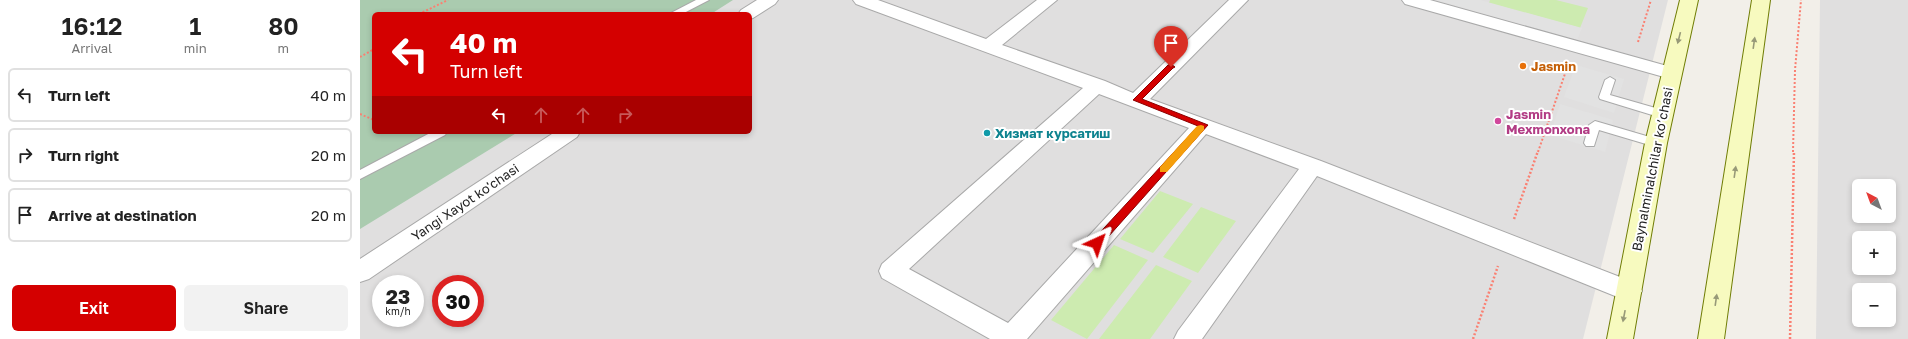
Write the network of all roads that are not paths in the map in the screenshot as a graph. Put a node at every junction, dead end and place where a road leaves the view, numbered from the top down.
1 (704, 0) edge
2 (768, 0) edge
3 (862, 0) edge
4 (1048, 0) edge
5 (1239, 0) edge
6 (1411, 0) edge
7 (1689, 0) edge
8 (1761, 0) edge
9 (678, 12) edge
10 (750, 12) edge
11 (989, 46) junction
12 (1671, 73) junction
13 (1610, 80) dead end
14 (1098, 85) junction
15 (1137, 100) junction
16 (1662, 114) junction
17 (1203, 125) junction
18 (437, 134) edge
19 (567, 134) edge
20 (1590, 142) dead end
21 (1656, 144) junction
22 (1313, 166) junction
23 (360, 175) edge
24 (360, 272) edge
25 (1629, 291) junction
26 (1012, 338) edge
27 (1187, 339) edge
28 (1620, 339) edge
29 (1711, 339) edge

1 - 9 lane
2 - 10 street
3 - 11 street
4 - 11 street
5 - 15 street
6 - 12 street
7 -> 12 main road, Baynalminalchilar ko’chasi
29 -> 8 main road
11 - 14 street
12 - 16 main road, Baynalminalchilar ko’chasi
13 - 16 lane
14 - 15 street
14 - 26 street
15 - 17 street
16 - 21 main road, Baynalminalchilar ko’chasi
17 - 22 street
17 - 26 street
18 - 23 lane
19 - 24 street, Yangi Xayot ko'chasi
20 - 21 lane
21 - 25 main road, Baynalminalchilar ko’chasi
22 - 25 street
22 - 27 street
25 -> 28 main road, Baynalminalchilar ko’chasi

